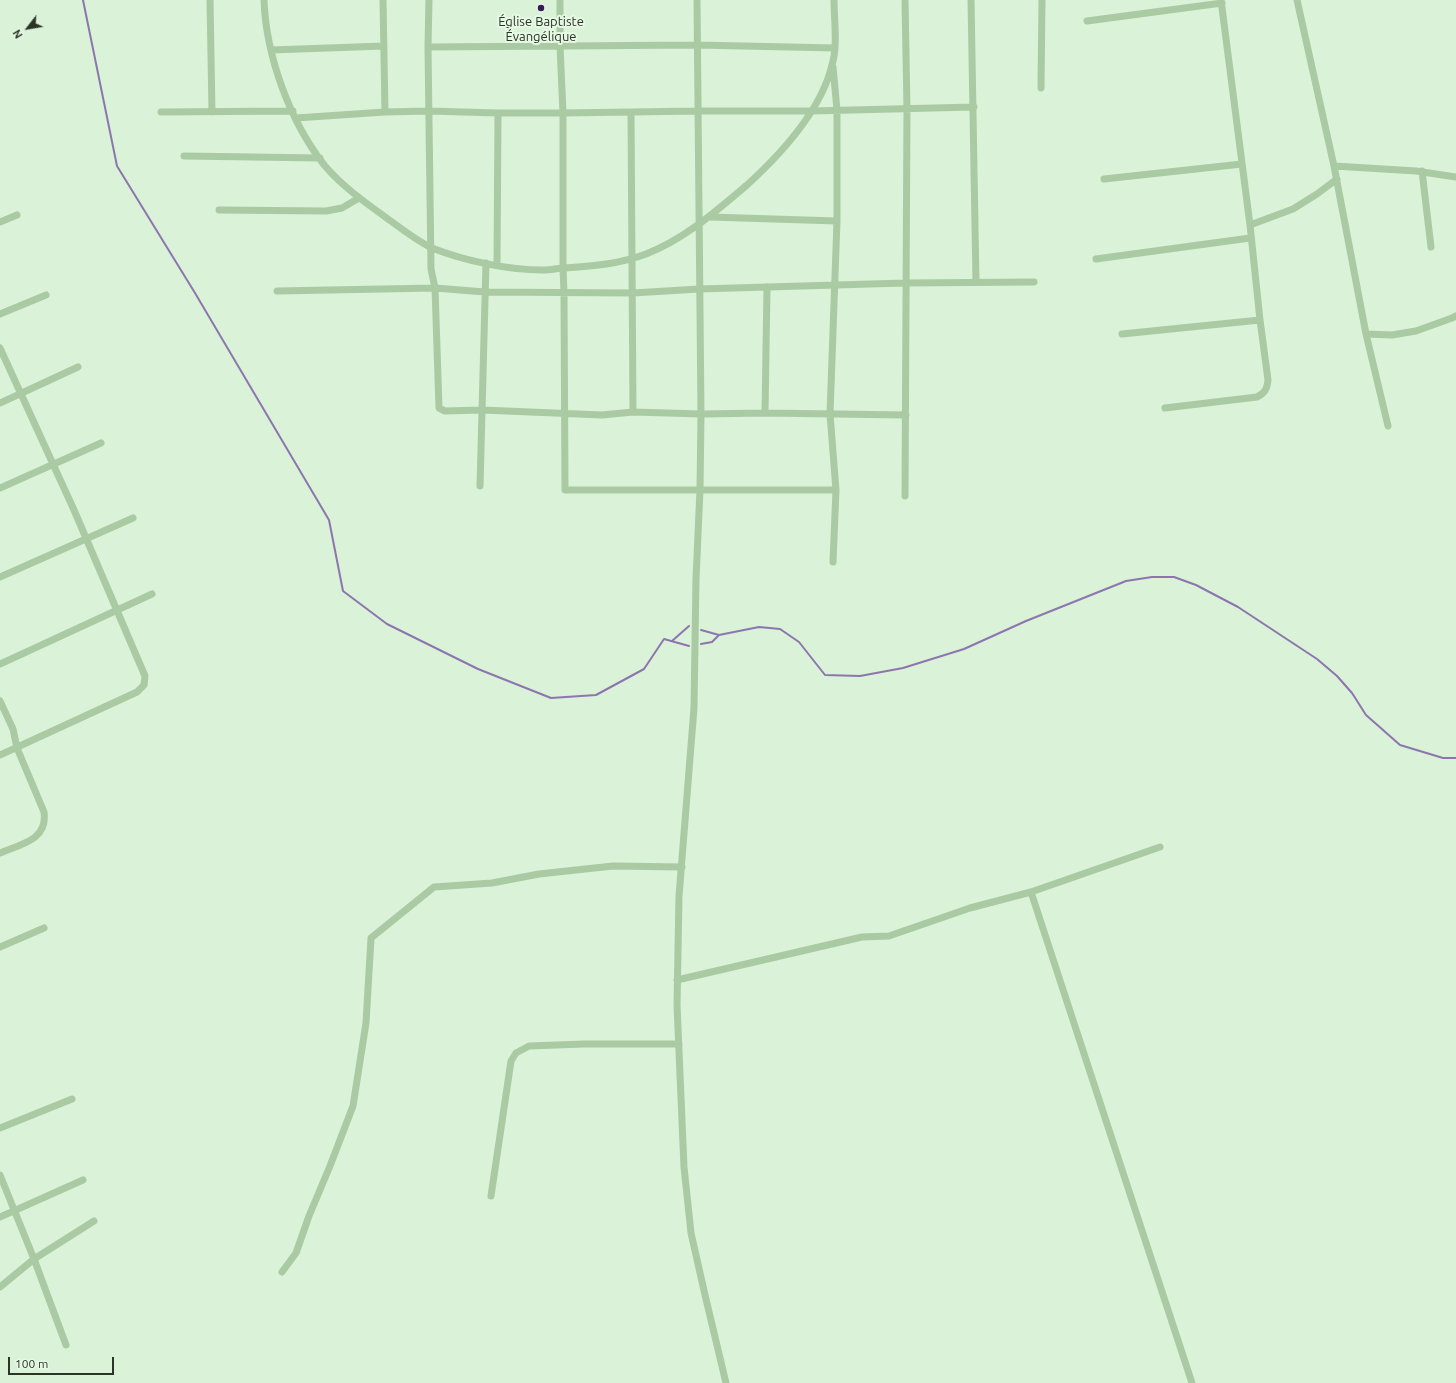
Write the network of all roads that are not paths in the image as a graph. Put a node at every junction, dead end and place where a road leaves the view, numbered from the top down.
1 (210, 0) edge
2 (264, 0) edge
3 (383, 0) edge
4 (429, 0) edge
5 (560, 0) edge
6 (697, 0) edge
7 (834, 0) edge
8 (905, 0) edge
9 (971, 0) edge
10 (1042, 0) edge
11 (1297, 0) edge
12 (1221, 1) edge
13 (1088, 20) dead end
14 (697, 45) junction
15 (384, 46) junction
16 (560, 46) junction
17 (428, 47) junction
18 (835, 48) junction
19 (271, 50) junction
20 (833, 65) junction
21 (1041, 88) dead end
22 (974, 107) junction
23 (907, 109) junction
24 (837, 110) junction
25 (429, 111) junction
26 (698, 111) junction
27 (811, 111) junction
28 (161, 112) dead end
29 (212, 112) junction
30 (385, 112) junction
31 (631, 112) junction
32 (498, 113) junction
33 (563, 113) junction
34 (294, 115) junction
35 (184, 156) dead end
36 (320, 158) junction
37 (1242, 164) junction
38 (1334, 166) junction
39 (1422, 172) junction
40 (1456, 177) edge
41 (1104, 179) dead end
42 (1337, 179) junction
43 (359, 198) junction
44 (218, 210) dead end
45 (17, 215) dead end
46 (710, 217) junction
47 (0, 222) edge
48 (837, 222) junction
49 (699, 225) junction
50 (1250, 225) junction
51 (1250, 238) junction
52 (431, 247) junction
53 (1431, 247) dead end
54 (633, 258) junction
55 (1096, 258) dead end
56 (486, 263) junction
57 (497, 265) junction
58 (562, 268) junction
59 (976, 282) junction
60 (1034, 282) dead end
61 (906, 283) junction
62 (835, 286) junction
63 (767, 287) junction
64 (435, 288) junction
65 (699, 289) junction
66 (277, 291) dead end
67 (485, 292) junction
68 (564, 293) junction
69 (633, 293) junction
70 (46, 295) dead end
71 (0, 314) edge
72 (1456, 316) edge
73 (1260, 320) junction
74 (1122, 334) dead end
75 (1366, 334) junction
76 (0, 348) edge
77 (78, 367) dead end
78 (21, 393) junction
79 (0, 402) edge
80 (1165, 408) dead end
81 (482, 410) junction
82 (633, 412) junction
83 (765, 413) junction
84 (564, 414) junction
85 (701, 414) junction
86 (830, 414) junction
87 (906, 415) junction
88 (1388, 426) dead end
89 (101, 443) dead end
90 (53, 464) junction
91 (480, 486) dead end
92 (0, 488) edge
93 (700, 490) junction
94 (836, 490) junction
95 (905, 496) dead end
96 (133, 518) dead end
97 (86, 539) junction
98 (833, 562) dead end
99 (0, 577) edge
100 (152, 594) dead end
101 (117, 610) junction
102 (0, 664) edge
103 (0, 701) edge
104 (17, 748) junction
105 (0, 755) edge
106 (1160, 847) dead end
107 (0, 853) edge
108 (682, 866) junction
109 (1031, 892) junction
110 (44, 928) dead end
111 (0, 947) edge
112 (677, 980) junction
113 (679, 1044) junction
114 (72, 1099) dead end
115 (0, 1128) edge
116 (0, 1175) edge
117 (83, 1180) dead end
118 (491, 1196) dead end
119 (14, 1210) junction
120 (0, 1217) edge
121 (94, 1221) dead end
122 (34, 1259) junction
123 (282, 1272) dead end
124 (0, 1287) edge
125 (66, 1345) dead end
126 (726, 1383) edge
127 (1192, 1383) edge

1 - 29 street
2 - 19 street
3 - 15 street
4 - 17 street
5 - 16 street
6 - 14 street
7 - 18 street
8 - 23 street
9 - 22 street
10 - 21 street
11 - 38 street
12 - 13 street
12 - 37 street
14 - 16 street
14 - 18 street
14 - 26 street
15 - 19 street
15 - 30 street
16 - 17 street
16 - 33 street
17 - 25 street
18 - 20 street
19 - 34 street
20 - 24 street
20 - 27 street
22 - 23 street
22 - 59 street
23 - 24 street
23 - 61 street
24 - 27 street
24 - 48 street
25 - 30 street
25 - 32 street
25 - 52 street
26 - 27 street
26 - 31 street
26 - 49 street
27 - 46 street
28 - 29 street
29 - 34 street
30 - 34 street
31 - 33 street
31 - 54 street
32 - 33 street
32 - 57 street
33 - 58 street
34 - 36 street
35 - 36 street
36 - 43 street
37 - 41 street
37 - 50 street
38 - 39 street
38 - 42 street
39 - 40 street
39 - 53 street
42 - 50 street
42 - 75 street
43 - 44 street
43 - 52 street
45 - 47 street
46 - 48 street
46 - 49 street
48 - 62 street
49 - 54 street
49 - 65 street
50 - 51 street
51 - 55 street
51 - 73 street
52 - 56 street
52 - 64 street
54 - 58 street
54 - 69 street
56 - 57 street
56 - 67 street
57 - 58 street
58 - 68 street
59 - 60 street
59 - 61 street
61 - 62 street
61 - 87 street
62 - 63 street
62 - 86 street
63 - 65 street
63 - 83 street
64 - 66 street
64 - 67 street
64 - 81 street
65 - 69 street
65 - 85 street
67 - 68 street
67 - 81 street
68 - 69 street
68 - 84 street
69 - 82 street
70 - 71 street
72 - 75 street
73 - 74 street
73 - 80 street
75 - 88 street
76 - 78 street
77 - 78 street
78 - 79 street
78 - 90 street
81 - 84 street
81 - 91 street
82 - 84 street
82 - 85 street
83 - 85 street
83 - 86 street
84 - 93 street
85 - 93 street
86 - 87 street
86 - 94 street
87 - 95 street
89 - 90 street
90 - 92 street
90 - 97 street
93 - 94 street
93 - 108 street
94 - 98 street
96 - 97 street
97 - 99 street
97 - 101 street
100 - 101 street
101 - 102 street
101 - 104 street
103 - 104 street
104 - 105 street
104 - 107 street
106 - 109 street
108 - 112 street
108 - 123 street
109 - 112 street
109 - 127 street
110 - 111 street
112 - 113 street
113 - 118 street
113 - 126 street
114 - 115 street
116 - 119 street
117 - 119 street
119 - 120 street
119 - 122 street
121 - 122 street
122 - 124 street
122 - 125 street

